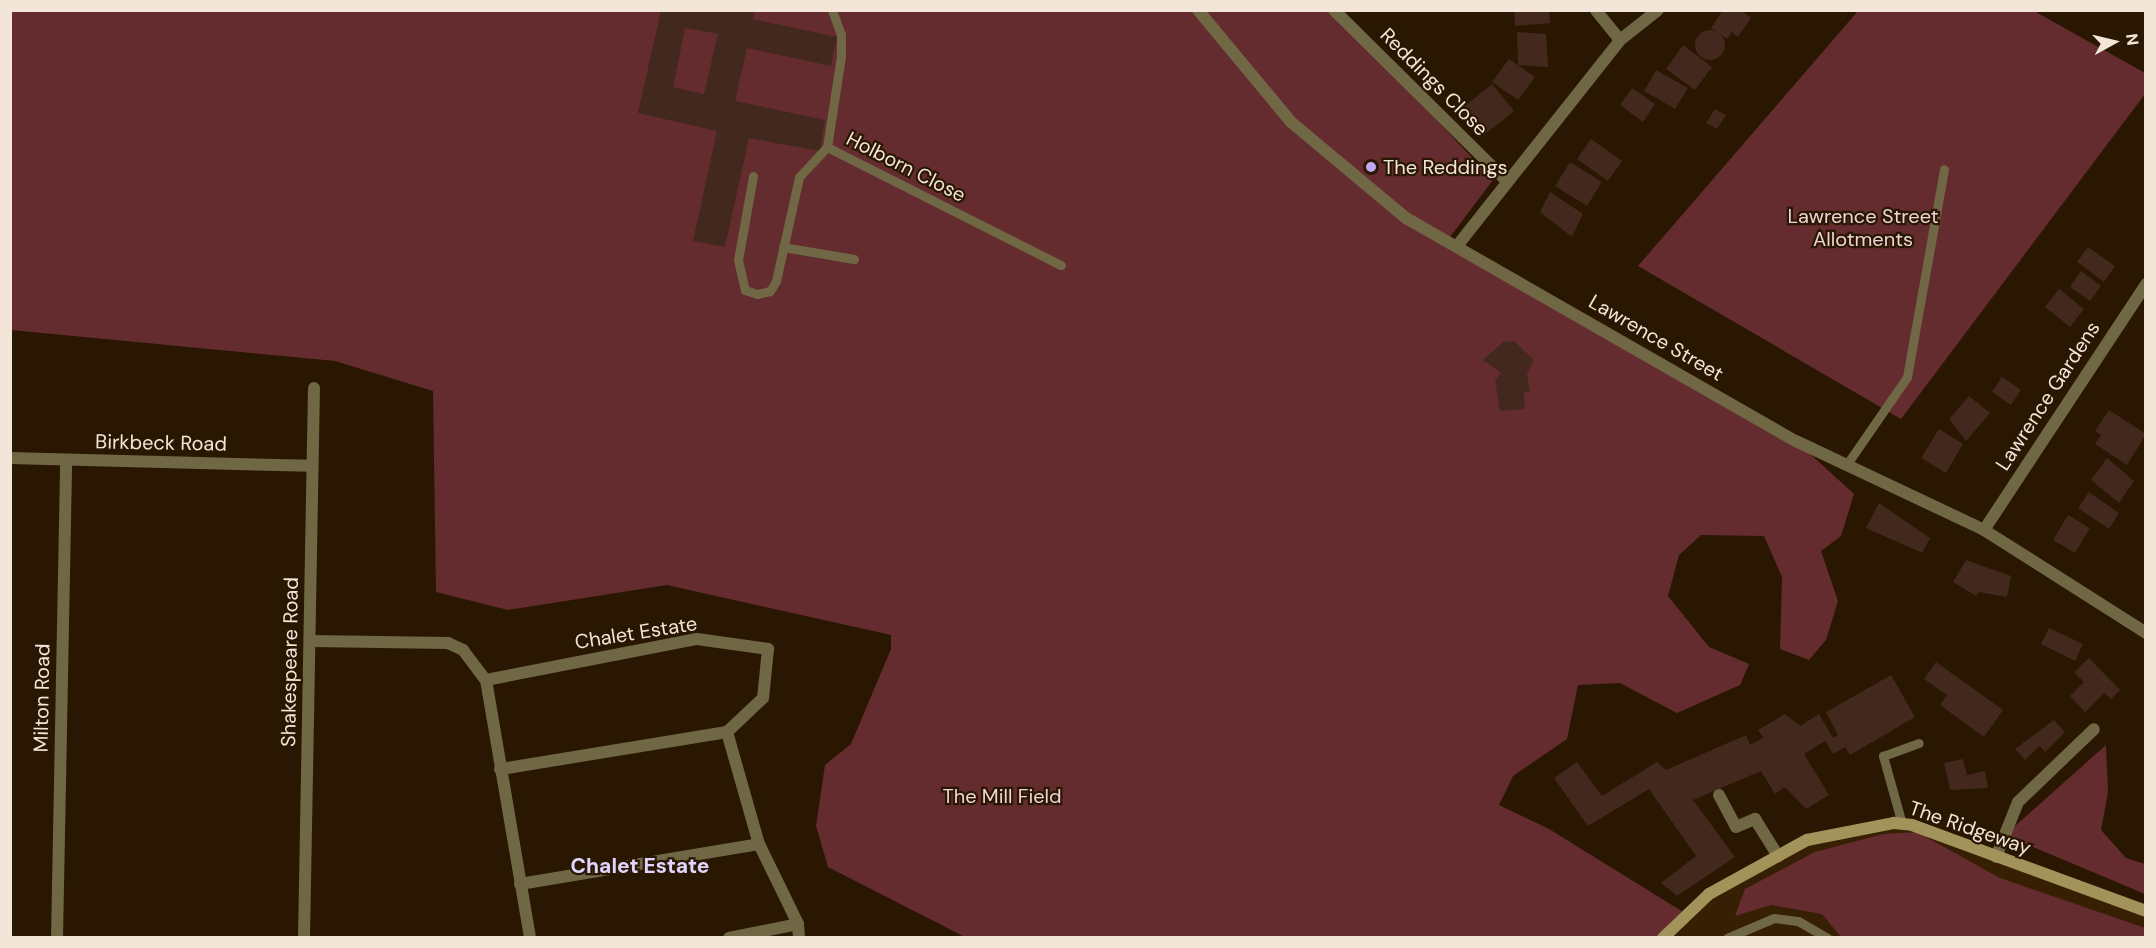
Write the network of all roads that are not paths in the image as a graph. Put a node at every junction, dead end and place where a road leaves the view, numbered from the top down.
1 (832, 10) edge
2 (1198, 10) edge
3 (1334, 10) edge
4 (1596, 10) edge
5 (1658, 10) edge
6 (1620, 40) junction
7 (827, 147) junction
8 (1944, 169) dead end
9 (753, 176) dead end
10 (1507, 182) junction
11 (1457, 246) junction
12 (783, 247) junction
13 (854, 259) dead end
14 (1061, 265) dead end
15 (2145, 284) edge
16 (315, 388) dead end
17 (10, 458) edge
18 (66, 460) junction
19 (1847, 464) junction
20 (310, 466) junction
21 (1984, 530) junction
22 (2145, 633) edge
23 (311, 641) junction
24 (486, 680) junction
25 (2094, 729) dead end
26 (727, 732) junction
27 (1919, 743) dead end
28 (500, 769) junction
29 (1719, 795) dead end
30 (1902, 824) junction
31 (759, 844) junction
32 (1778, 856) junction
33 (1996, 857) junction
34 (520, 885) junction
35 (2145, 911) edge
36 (798, 924) junction
37 (57, 938) edge
38 (304, 938) edge
39 (530, 938) edge
40 (729, 938) edge
41 (799, 938) edge
42 (1663, 938) edge
43 (1727, 938) edge
44 (1827, 938) edge

1 - 7 lane, Holborn Close
2 - 11 street, Lawrence Street
3 - 10 street, Reddings Close
4 - 6 street
5 - 6 street
6 - 10 street
7 - 12 lane
7 - 14 lane, Holborn Close
8 - 19 lane
9 - 12 lane
10 - 11 street
11 - 19 street, Lawrence Street
12 - 13 lane
15 - 21 street, Lawrence Gardens
16 - 20 street, Shakespeare Road
17 - 18 street, Birkbeck Road
18 - 20 street, Birkbeck Road
18 - 37 street, Milton Road
19 - 21 street, Lawrence Street
20 - 23 street, Shakespeare Road
21 - 22 street, Lawrence Street
23 - 24 street
23 - 38 street, Shakespeare Road
24 - 26 street, Chalet Estate
24 - 28 street
25 - 33 street
26 - 28 street
26 - 31 street
27 - 30 lane
28 - 34 street
29 - 32 street
30 - 32 main road, The Ridgeway
30 - 33 main road, The Ridgeway
31 - 34 street
31 - 36 street
32 - 42 main road, The Ridgeway
33 - 35 main road, The Ridgeway
34 - 39 street
36 - 40 street
36 - 41 street
43 - 44 lane

